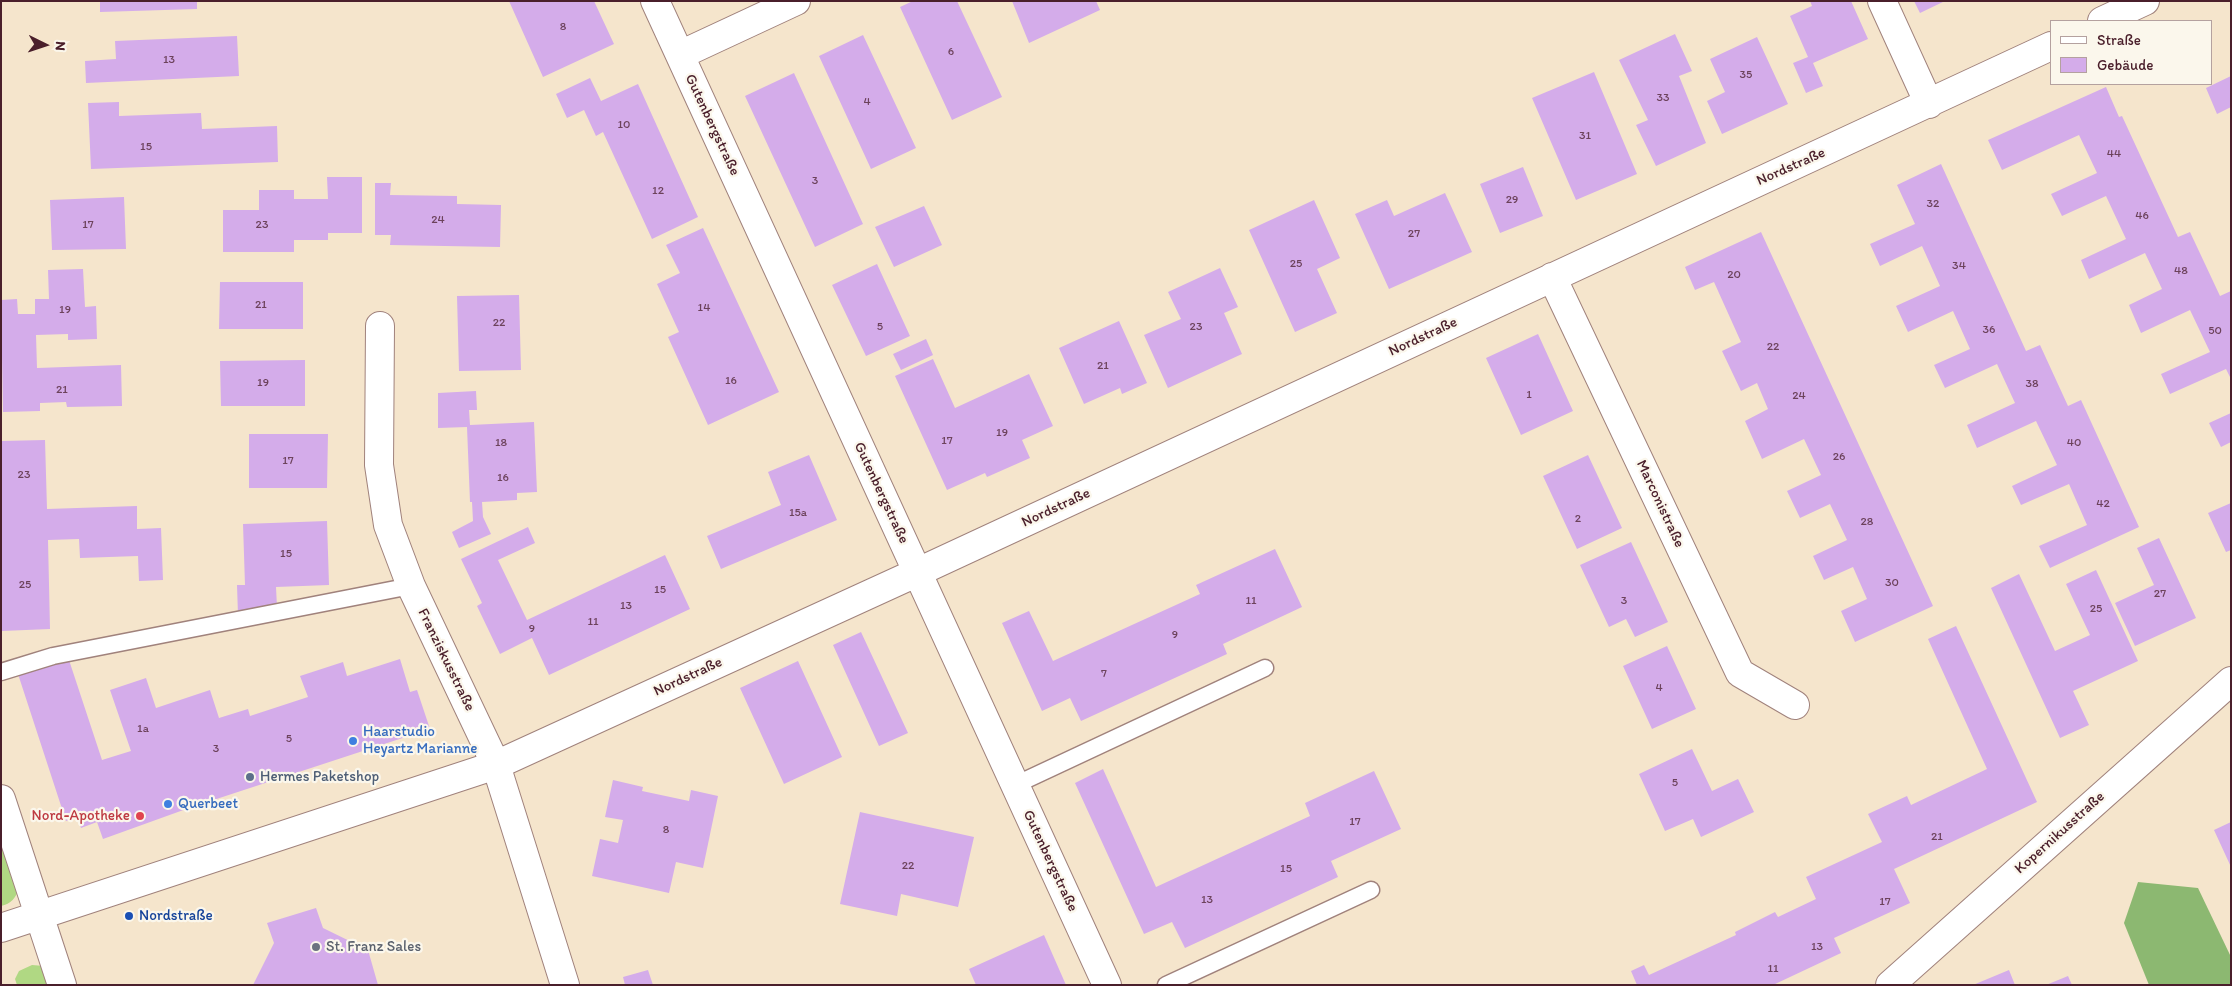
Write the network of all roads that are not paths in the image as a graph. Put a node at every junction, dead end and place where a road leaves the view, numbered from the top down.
1 (655, 1) edge
2 (796, 1) edge
3 (1882, 1) edge
4 (2145, 1) edge
5 (2104, 20) edge
6 (2050, 46) edge
7 (680, 55) junction
8 (1929, 104) junction
9 (1552, 277) junction
10 (380, 326) dead end
11 (918, 572) junction
12 (411, 586) junction
13 (1265, 668) dead end
14 (1, 672) edge
15 (2231, 681) edge
16 (1795, 705) dead end
17 (496, 765) junction
18 (1015, 785) junction
19 (1, 799) edge
20 (1371, 890) dead end
21 (40, 915) junction
22 (1, 928) edge
23 (62, 985) edge
24 (565, 985) edge
25 (1107, 985) edge
26 (1166, 985) edge
27 (1890, 985) edge

1 - 7 street, Gutenbergstraße
2 - 7 street
3 - 8 street
4 - 5 street
6 - 8 street, Nordstraße
7 - 11 street, Gutenbergstraße
8 - 9 street, Nordstraße
9 - 11 street, Nordstraße
9 - 16 street, Marconistraße
10 - 12 street, Franziskusstraße
11 - 17 street, Nordstraße
11 - 18 street, Gutenbergstraße
12 - 14 lane
12 - 17 street, Franziskusstraße
13 - 18 lane
15 - 27 street, Kopernikusstraße
17 - 21 street, Nordstraße
17 - 24 street, Franziskusstraße
18 - 25 street, Gutenbergstraße
19 - 21 street
20 - 26 lane
21 - 22 street, Nordstraße
21 - 23 street

